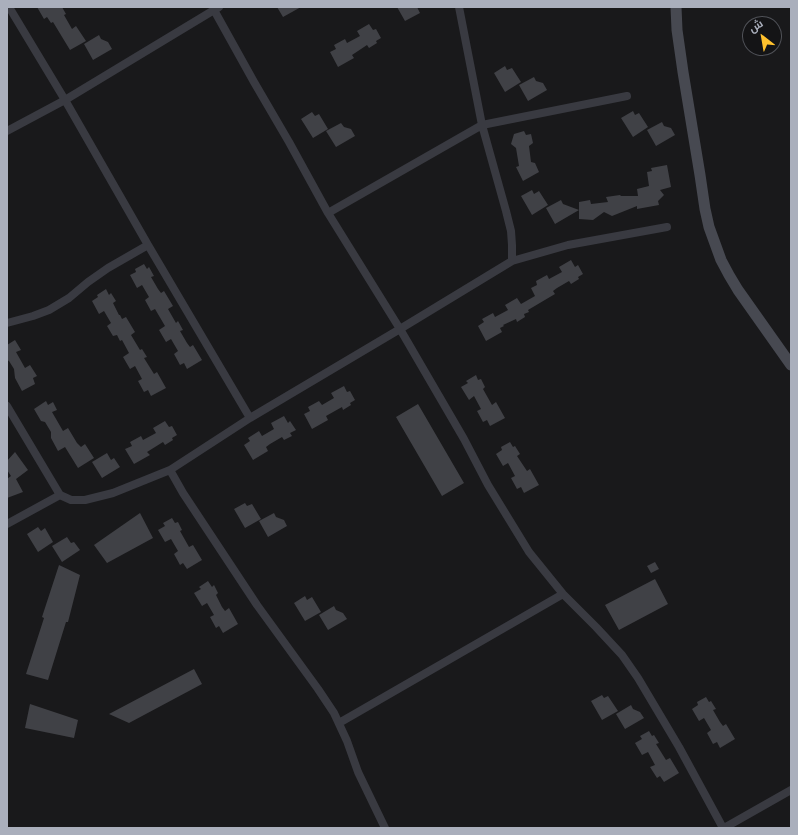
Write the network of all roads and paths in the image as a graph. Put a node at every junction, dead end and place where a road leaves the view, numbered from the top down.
1 (9, 7) edge
2 (459, 7) edge
3 (676, 7) edge
4 (216, 8) edge
5 (627, 96) dead end
6 (64, 100) junction
7 (482, 125) junction
8 (7, 131) edge
9 (328, 213) junction
10 (667, 227) dead end
11 (148, 245) junction
12 (512, 260) junction
13 (7, 323) edge
14 (400, 329) junction
15 (791, 365) edge
16 (7, 406) edge
17 (250, 418) junction
18 (170, 470) junction
19 (60, 495) junction
20 (7, 524) edge
21 (562, 594) junction
22 (339, 724) junction
23 (791, 790) edge
24 (385, 828) edge
25 (724, 828) edge

1 - 6 street
2 - 7 street
3 - 15 street
4 - 6 street
4 - 9 street
5 - 7 street
6 - 8 street
6 - 11 street
7 - 9 street
7 - 12 street
9 - 14 street
10 - 12 street
11 - 13 street
11 - 17 street
12 - 14 street
14 - 17 street
14 - 21 street
16 - 19 street
17 - 18 street
18 - 19 street
18 - 22 street
19 - 20 street
21 - 22 street
21 - 25 street
22 - 24 street
23 - 25 street

